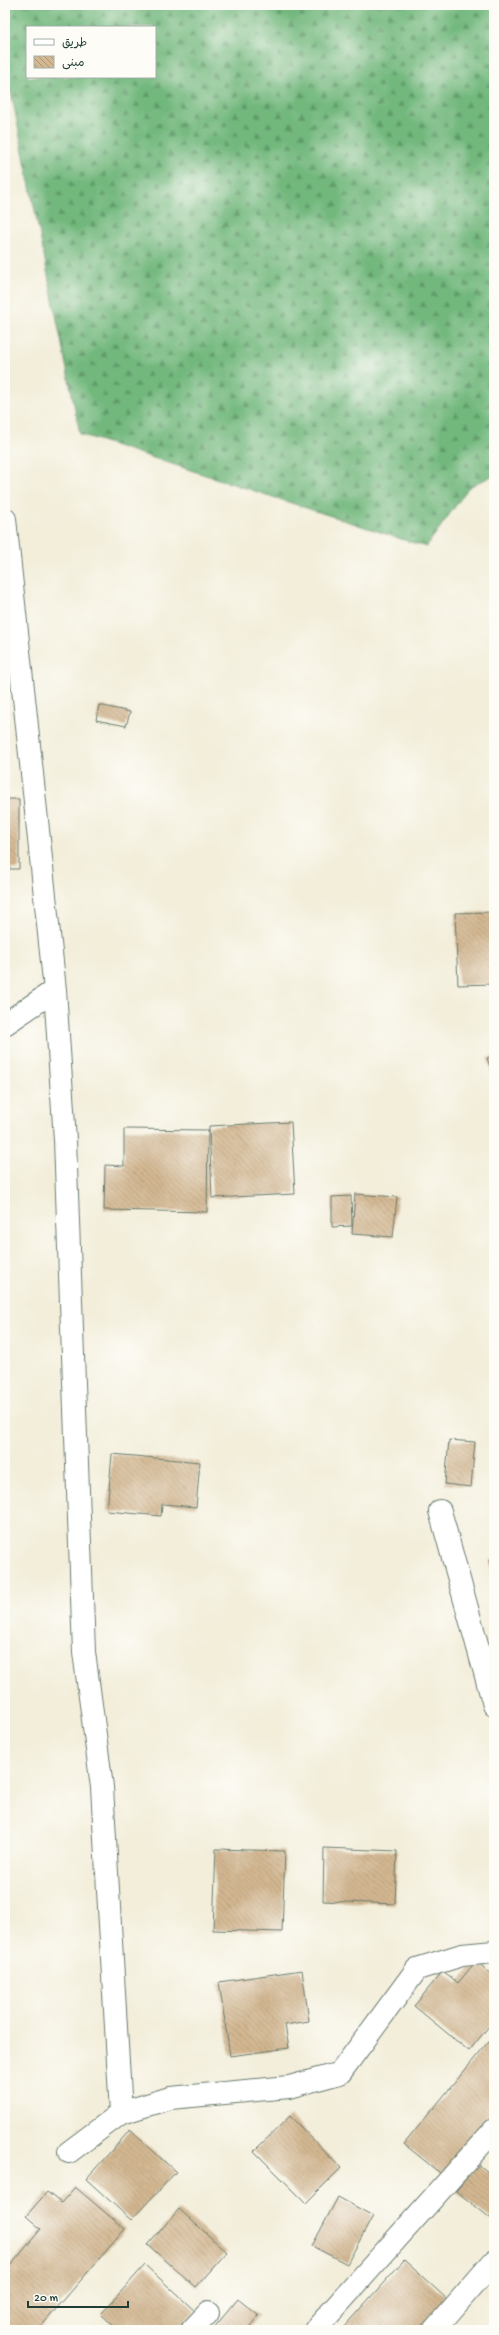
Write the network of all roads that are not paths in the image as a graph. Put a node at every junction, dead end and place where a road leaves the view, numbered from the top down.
1 (5, 519) edge
2 (55, 990) junction
3 (5, 1024) edge
4 (440, 1511) dead end
5 (494, 1706) edge
6 (494, 1952) edge
7 (121, 2113) junction
8 (494, 2130) edge
9 (69, 2152) dead end
10 (494, 2261) edge
11 (208, 2313) dead end
12 (192, 2330) edge
13 (315, 2330) edge
14 (434, 2330) edge

1 - 2 street
2 - 3 street
2 - 7 street
4 - 5 street
6 - 7 street
7 - 9 street
8 - 13 street
10 - 14 street
11 - 12 street

